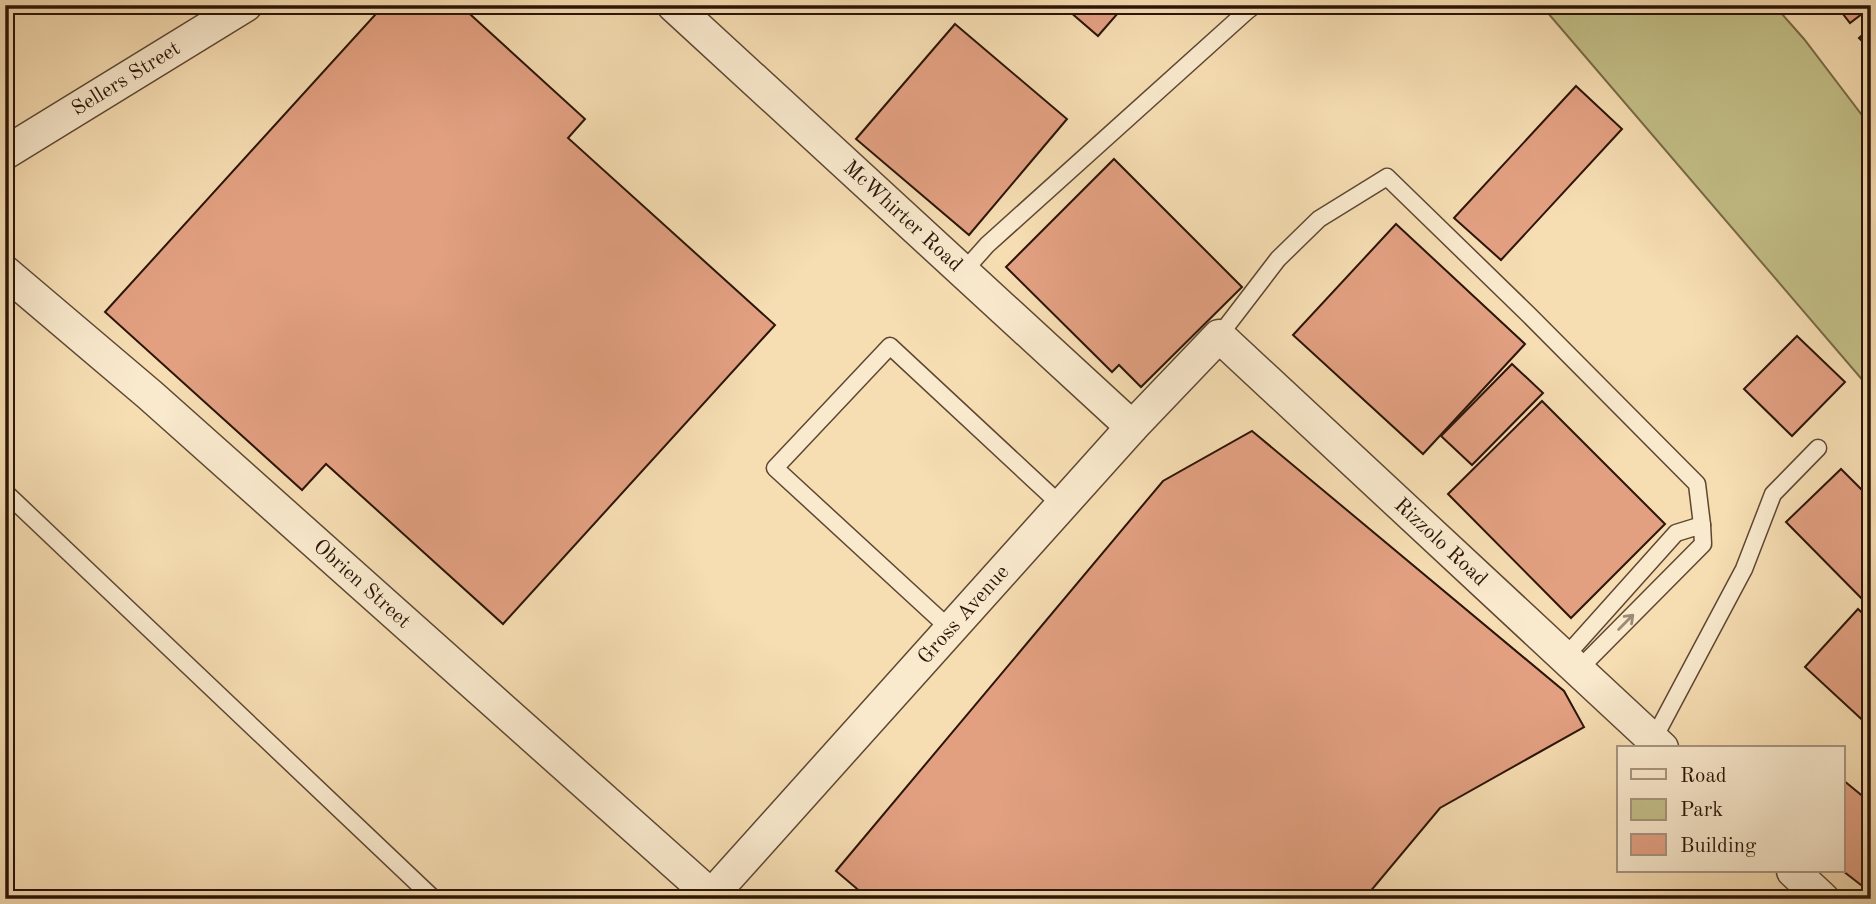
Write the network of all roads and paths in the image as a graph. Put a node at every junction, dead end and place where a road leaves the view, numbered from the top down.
1 (246, 5) edge
2 (673, 5) edge
3 (1255, 5) edge
4 (5, 153) edge
5 (5, 272) edge
6 (963, 272) junction
7 (1219, 336) junction
8 (1132, 426) junction
9 (1818, 448) dead end
10 (5, 492) edge
11 (1062, 506) junction
12 (1702, 525) junction
13 (950, 629) junction
14 (1571, 664) junction
15 (1657, 744) edge
16 (1794, 872) edge
17 (712, 898) edge
18 (434, 899) edge
19 (1824, 899) edge

1 - 4 street, Sellers Street
2 - 6 street, McWhirter Road
3 - 6 lane
5 - 17 street, Obrien Street
6 - 8 street, McWhirter Road
7 - 8 street, Gross Avenue
7 - 12 lane
7 - 14 street, Rizzolo Road
8 - 11 street, Gross Avenue
9 - 15 lane
10 - 18 lane
11 - 13 street, Gross Avenue
11 - 13 lane
12 - 14 lane
14 -> 12 lane
13 - 17 street, Gross Avenue
14 - 15 street, Rizzolo Road
16 - 19 street

